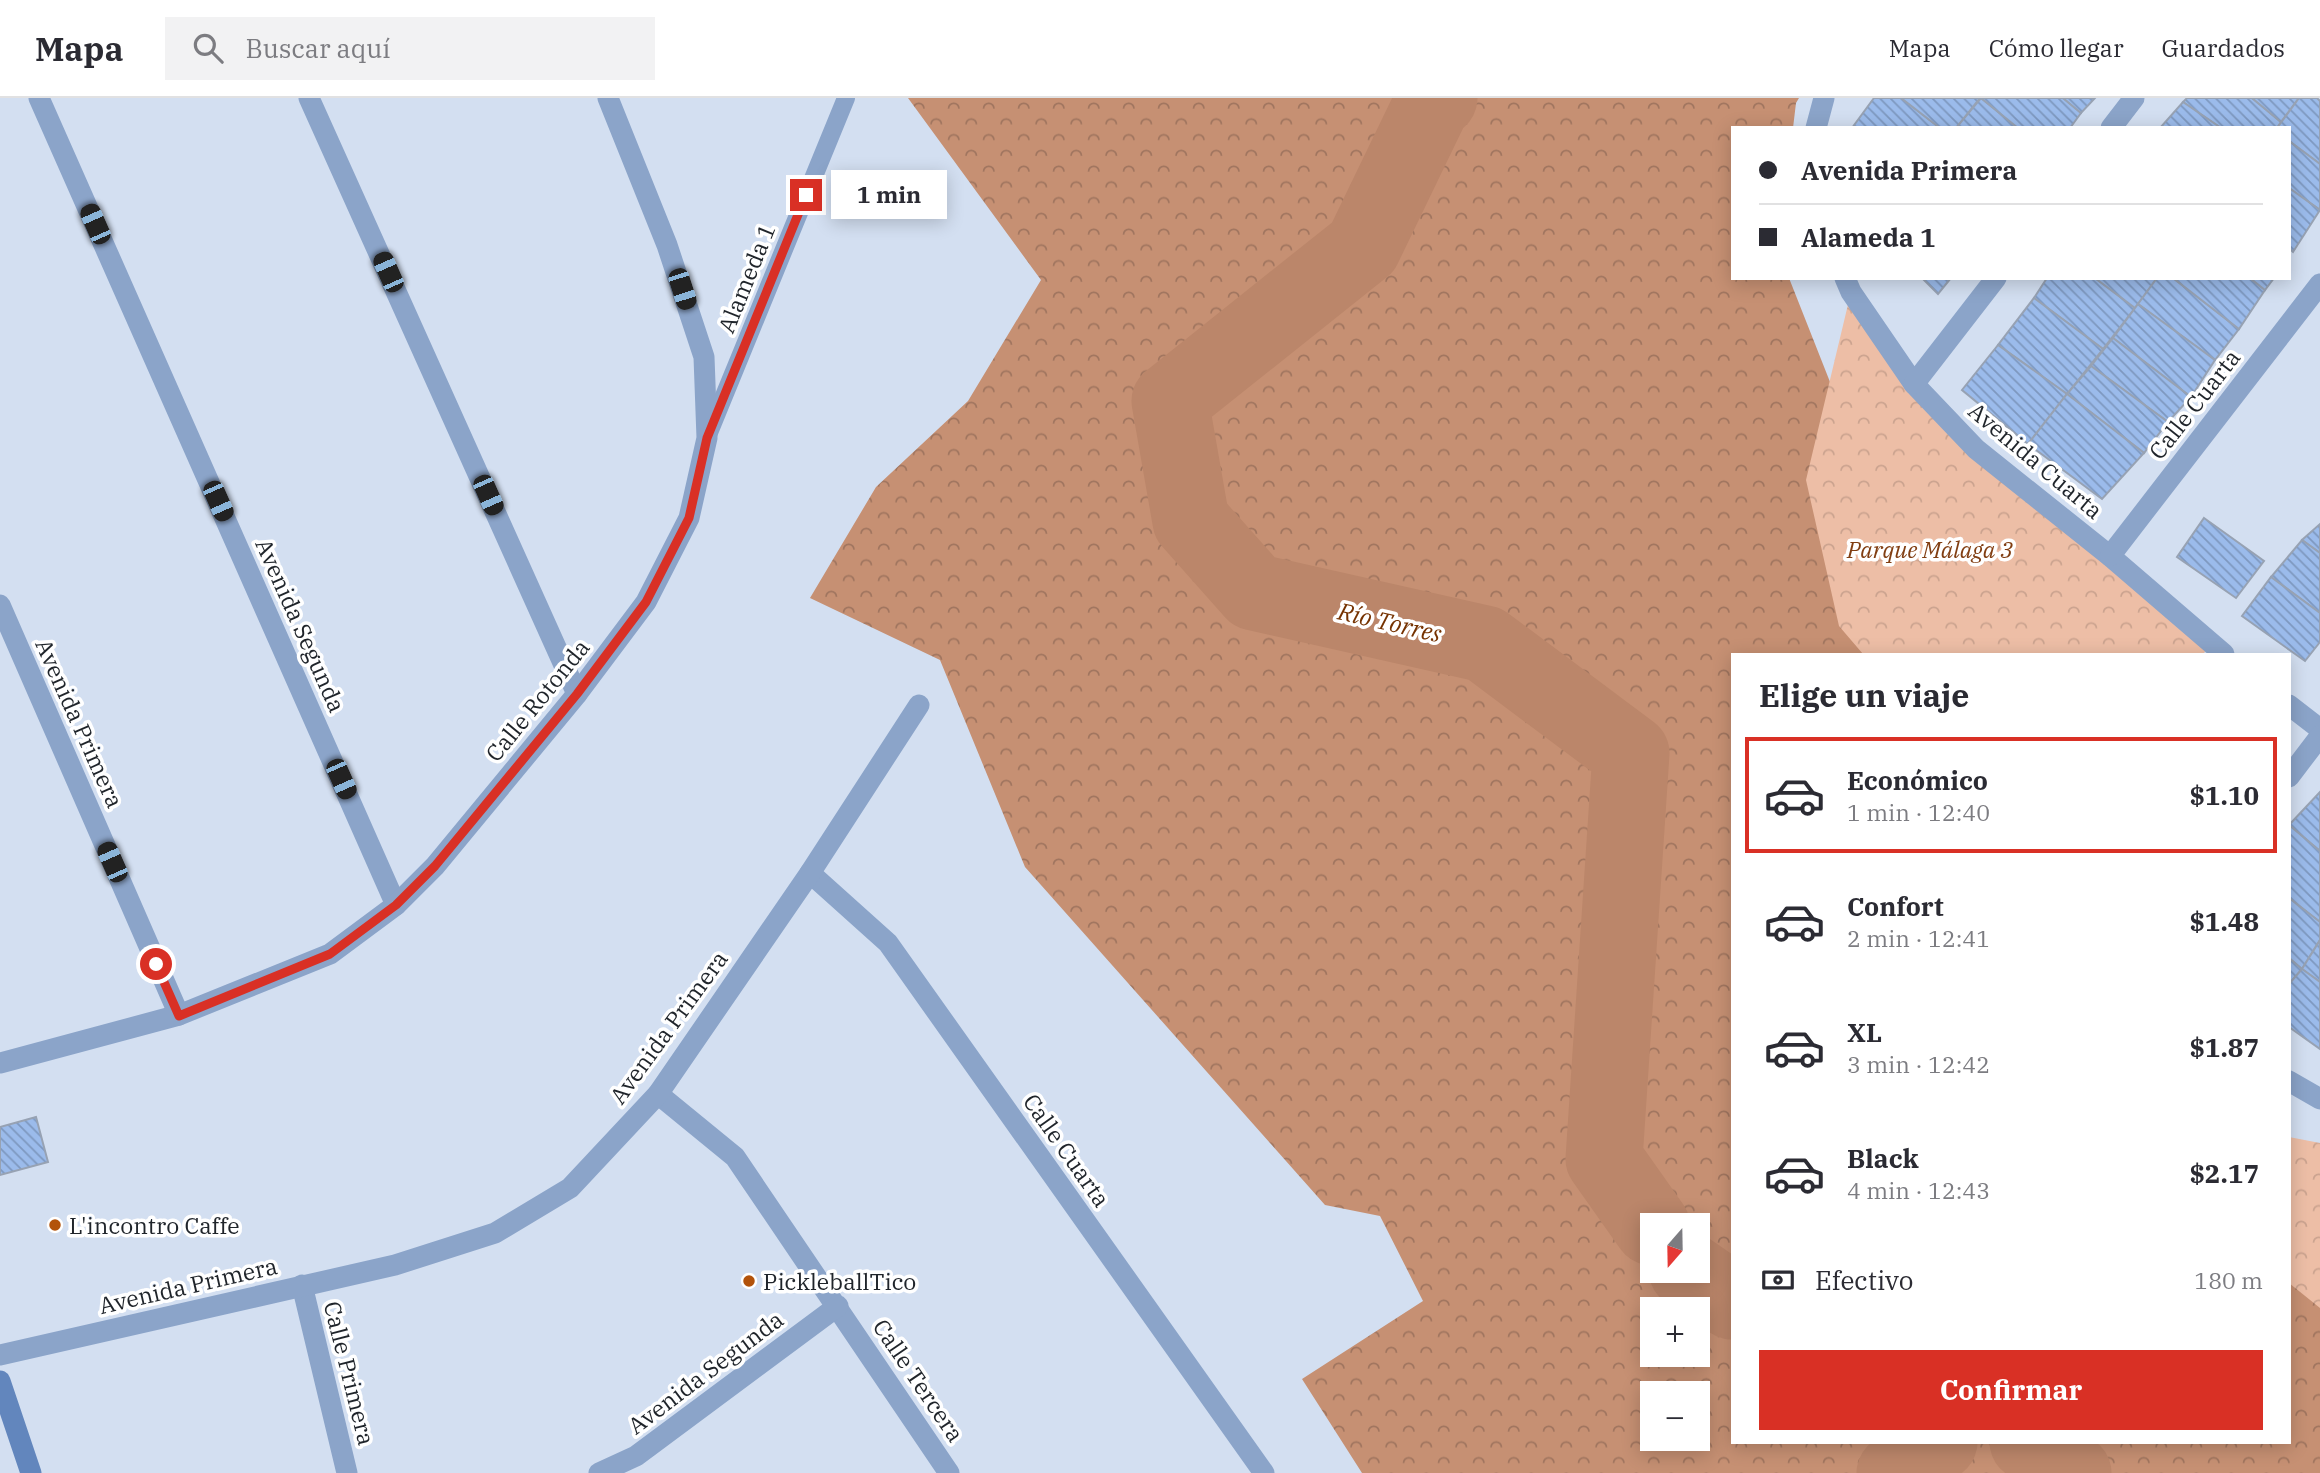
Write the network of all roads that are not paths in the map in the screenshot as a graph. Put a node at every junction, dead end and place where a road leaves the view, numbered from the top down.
1 (39, 98) edge
2 (310, 98) edge
3 (608, 98) edge
4 (846, 98) edge
5 (2134, 98) edge
6 (1822, 100) edge
7 (1816, 126) edge
8 (2113, 126) edge
9 (1846, 280) edge
10 (1994, 280) edge
11 (2320, 284) edge
12 (1914, 384) junction
13 (707, 438) junction
14 (2110, 556) junction
15 (0, 605) edge
16 (2223, 653) edge
17 (577, 694) junction
18 (919, 705) dead end
19 (2291, 707) edge
20 (2320, 729) edge
21 (2320, 736) edge
22 (2291, 774) edge
23 (810, 873) junction
24 (396, 905) junction
25 (179, 1016) junction
26 (0, 1063) edge
27 (2291, 1082) edge
28 (658, 1094) junction
29 (2320, 1098) edge
30 (302, 1285) junction
31 (838, 1306) junction
32 (0, 1356) edge
33 (0, 1381) edge
34 (642, 1465) edge
35 (31, 1473) edge
36 (347, 1473) edge
37 (599, 1473) edge
38 (949, 1473) edge
39 (1264, 1473) edge

1 - 24 street, Avenida Segunda
2 - 17 street
3 - 13 street, Calle Rotonda
4 - 13 lane, Alameda 1
5 - 8 street
6 - 7 street
9 - 12 street, Avenida Cuarta
10 - 12 street
11 - 14 street, Calle Cuarta
12 - 14 street, Avenida Cuarta
13 - 17 street, Calle Rotonda
14 - 16 street, Avenida Cuarta
15 - 25 street, Avenida Primera
17 - 24 street, Calle Rotonda
18 - 23 street, Avenida Primera
19 - 20 street
21 - 22 street
23 - 28 street, Avenida Primera
23 - 39 street, Calle Cuarta
24 - 25 street, Calle Rotonda
25 - 26 street, Calle Rotonda
27 - 29 street
28 - 30 street, Avenida Primera
28 - 31 street, Calle Tercera
30 - 32 street, Avenida Primera
30 - 36 street, Calle Primera
31 - 34 street, Avenida Segunda
31 - 38 street, Calle Tercera
33 - 35 main road
34 - 37 street, Avenida Segunda

